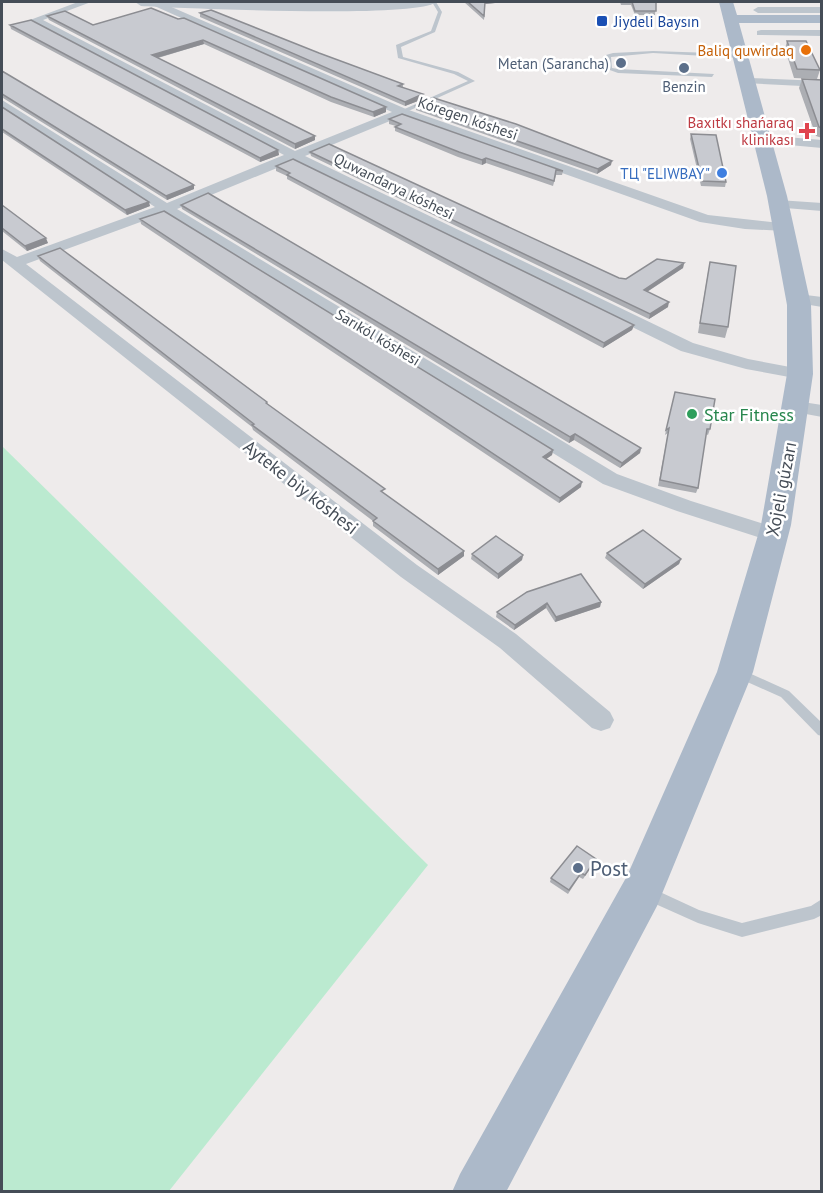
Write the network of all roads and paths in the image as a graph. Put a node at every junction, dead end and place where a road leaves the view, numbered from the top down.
1 (86, 2) edge
2 (141, 2) edge
3 (153, 2) edge
4 (432, 2) edge
5 (726, 2) edge
6 (758, 10) dead end
7 (822, 10) edge
8 (822, 19) edge
9 (732, 22) junction
10 (822, 24) edge
11 (761, 33) dead end
12 (822, 33) edge
13 (741, 56) junction
14 (712, 75) dead end
15 (749, 81) junction
16 (822, 84) edge
17 (2, 103) edge
18 (402, 112) junction
19 (762, 139) junction
20 (822, 144) edge
21 (295, 156) junction
22 (778, 204) junction
23 (822, 207) edge
24 (166, 208) junction
25 (784, 227) junction
26 (8, 258) edge
27 (798, 299) junction
28 (822, 302) edge
29 (800, 374) junction
30 (809, 409) edge
31 (773, 534) junction
32 (735, 672) junction
33 (601, 720) dead end
34 (822, 732) edge
35 (642, 891) junction
36 (822, 906) edge
37 (478, 1191) edge

1 - 21 street, Quwandarya kóshesi
2 - 3 street
3 - 4 street
3 - 18 street, Kóregen kóshesi
4 - 18 lane
5 - 9 main road, Xojeli gúzarı
6 - 7 street
8 - 9 main road
9 - 10 main road
9 - 13 main road, Xojeli gúzarı
11 - 12 street
13 - 14 lane
13 - 15 main road, Xojeli gúzarı
15 - 16 street
15 - 19 main road, Xojeli gúzarı
17 - 24 street, Sarıkól kóshesi
18 - 21 street
18 - 25 street, Kóregen kóshesi
19 - 20 street
19 - 22 main road, Xojeli gúzarı
21 - 24 street
21 - 29 street, Quwandarya kóshesi
22 - 23 street
22 - 25 main road, Xojeli gúzarı
24 - 26 street
24 - 31 street, Sarıkól kóshesi
25 - 27 main road, Xojeli gúzarı
26 - 33 street, Ayteke biy kóshesi
27 - 28 street
27 - 29 main road, Xojeli gúzarı
29 - 30 main road, Xojeli gúzarı
30 - 31 main road, Xojeli gúzarı
31 - 32 main road, Xojeli gúzarı
32 - 34 lane
32 - 35 main road, Xojeli gúzarı
35 - 36 lane
35 - 37 main road, Xojeli gúzarı

